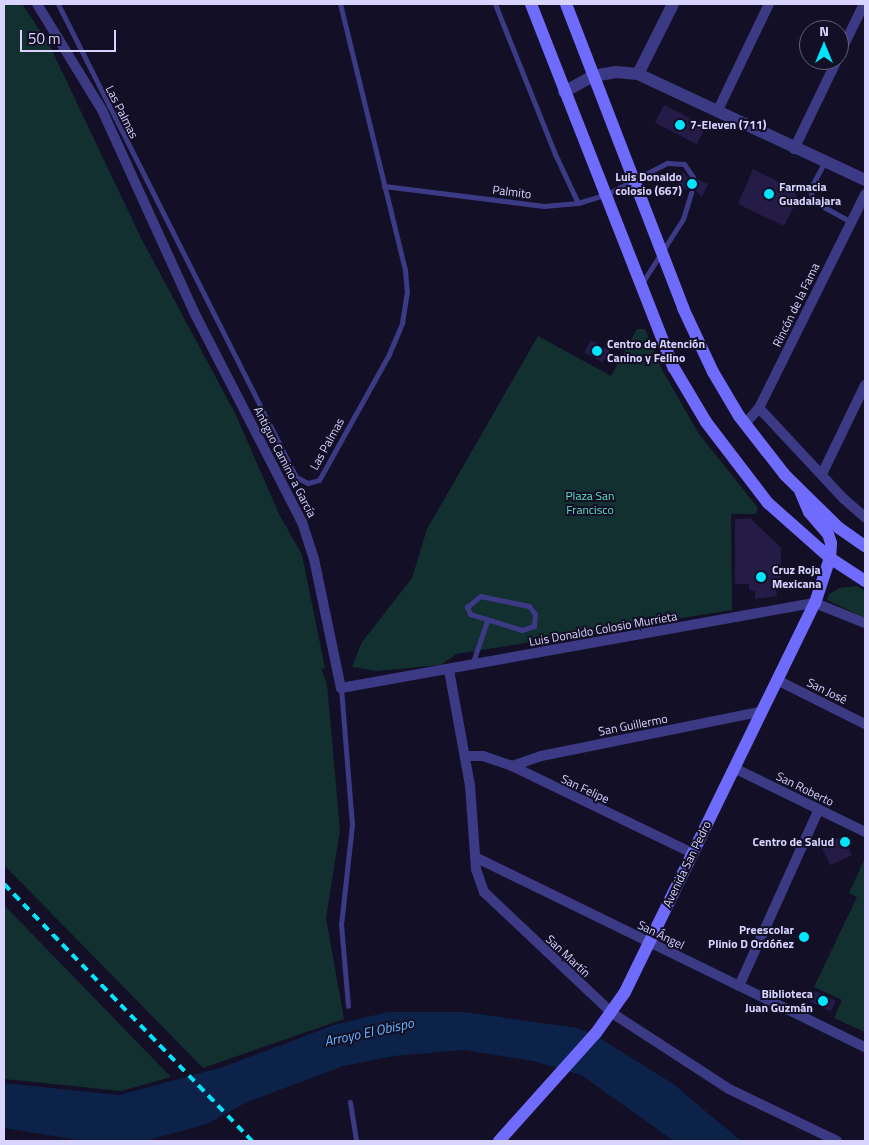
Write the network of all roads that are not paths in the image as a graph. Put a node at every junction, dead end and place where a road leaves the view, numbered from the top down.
1 (37, 4) edge
2 (58, 4) edge
3 (340, 4) edge
4 (495, 4) edge
5 (531, 4) edge
6 (566, 4) edge
7 (673, 4) edge
8 (768, 4) edge
9 (864, 4) edge
10 (849, 35) edge
11 (832, 70) edge
12 (638, 74) junction
13 (593, 76) junction
14 (564, 92) junction
15 (717, 112) junction
16 (794, 149) junction
17 (824, 163) junction
18 (693, 177) dead end
19 (865, 180) edge
20 (635, 182) junction
21 (384, 186) junction
22 (691, 192) dead end
23 (607, 194) junction
24 (865, 194) edge
25 (578, 204) junction
26 (851, 222) junction
27 (662, 253) junction
28 (641, 286) junction
29 (865, 385) edge
30 (759, 408) junction
31 (745, 424) junction
32 (822, 474) junction
33 (801, 493) junction
34 (865, 517) edge
35 (865, 546) edge
36 (830, 558) junction
37 (865, 581) edge
38 (815, 603) junction
39 (486, 621) junction
40 (865, 623) edge
41 (472, 666) junction
42 (449, 670) junction
43 (777, 680) junction
44 (341, 688) junction
45 (760, 712) junction
46 (865, 724) edge
47 (466, 756) junction
48 (512, 766) junction
49 (734, 768) junction
50 (819, 809) junction
51 (865, 832) edge
52 (692, 853) junction
53 (475, 857) junction
54 (648, 943) junction
55 (739, 986) junction
56 (348, 1006) dead end
57 (612, 1013) junction
58 (865, 1047) edge
59 (350, 1102) dead end
60 (356, 1141) edge
61 (499, 1141) edge
62 (837, 1141) edge

1 - 44 street, Antiguo Camino a García
2 - 21 lane, Las Palmas
3 - 21 lane, Las Palmas
4 - 25 lane
5 - 14 main road
6 - 13 main road
7 - 12 street
8 - 15 street
9 - 10 street
11 - 16 street
12 - 13 street
12 - 15 street
13 - 14 street
13 - 20 main road
14 - 23 main road
15 - 16 street
16 - 17 street
17 - 19 street
17 - 26 lane
18 - 20 lane, Palmito
20 - 23 lane, Palmito
20 - 27 main road
21 - 25 lane, Palmito
22 - 27 lane
23 - 25 lane, Palmito
23 - 28 main road
24 - 26 street, Rincón de la Fama
26 - 30 street, Rincón de la Fama
27 - 28 lane
27 - 31 main road
28 - 36 main road
29 - 32 street
30 - 31 street, Rincón de la Fama
30 - 32 street
31 - 33 main road
32 - 34 street
33 - 35 main road
33 - 36 main road
36 - 37 main road
36 - 38 main road, Avenida San Pedro
38 - 40 street
38 - 41 street, Luis Donaldo Colosio Murrieta
38 - 43 main road, Avenida San Pedro
39 - 39 lane
39 - 41 lane
41 - 42 street, Luis Donaldo Colosio Murrieta
42 - 44 street, Luis Donaldo Colosio Murrieta
42 - 47 street, San Martín
43 - 45 main road, Avenida San Pedro
43 - 46 street, San José
44 - 56 lane, Antiguo Camino a García
45 - 48 street, San Guillermo
45 - 49 main road, Avenida San Pedro
47 - 48 street, San Felipe
47 - 53 street, San Martín
48 - 52 street, San Felipe
49 - 50 street, San Roberto
49 - 52 main road, Avenida San Pedro
50 - 51 street, San Roberto
50 - 55 street
52 - 54 main road, Avenida San Pedro
53 - 54 street, San Ángel
53 - 57 street, San Martín
54 - 55 street, San Ángel
54 - 57 main road, Avenida San Pedro
55 - 58 street, San Ángel
57 - 61 main road, Avenida San Pedro
57 - 62 street, San Martín
59 - 60 lane

